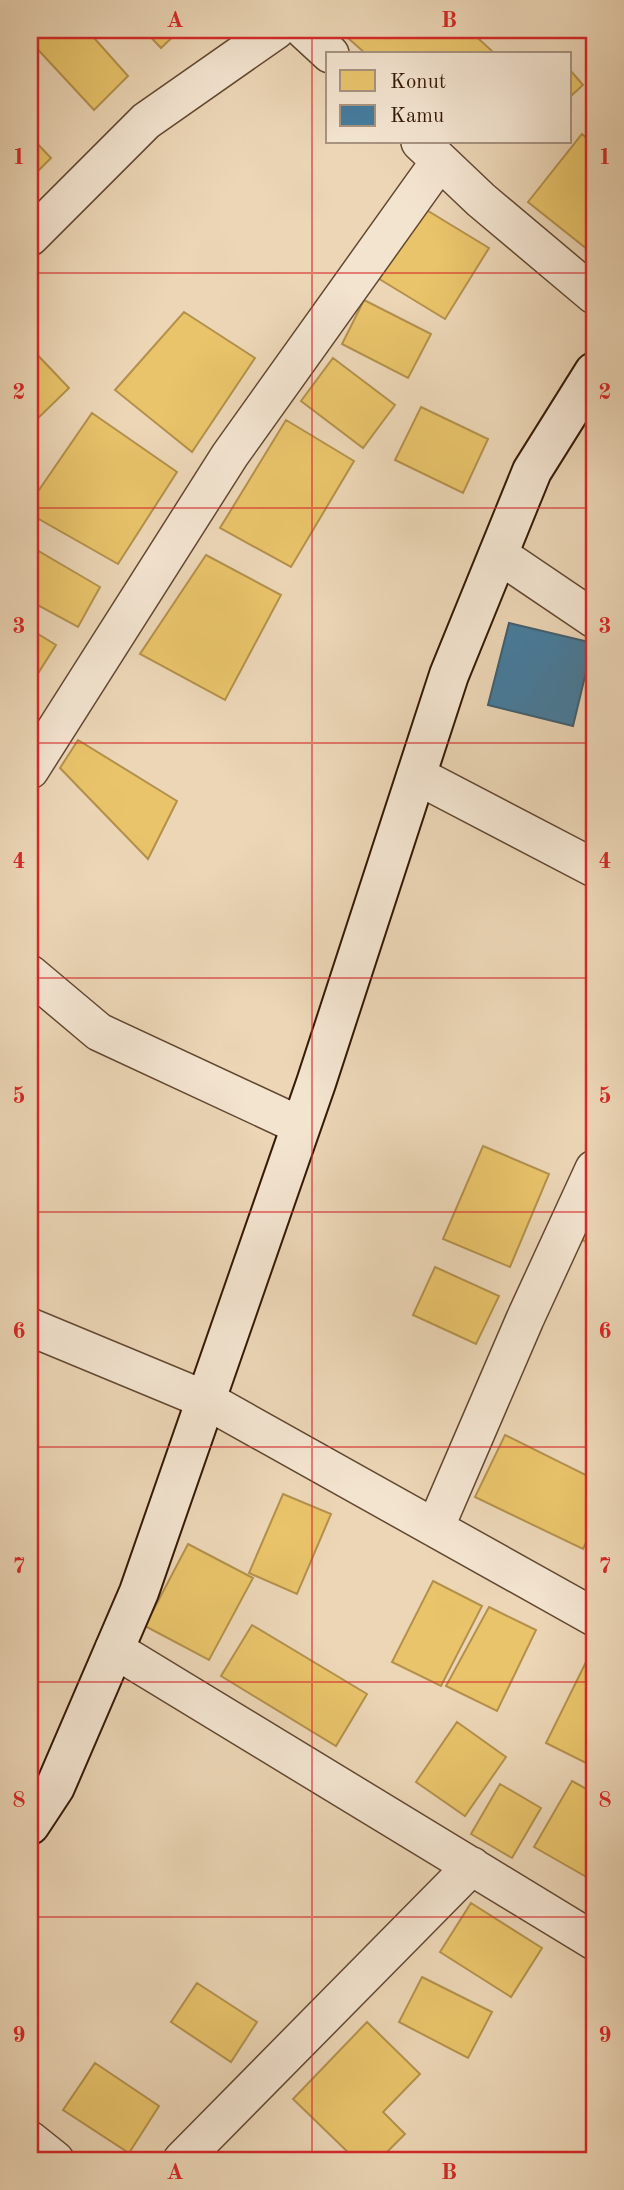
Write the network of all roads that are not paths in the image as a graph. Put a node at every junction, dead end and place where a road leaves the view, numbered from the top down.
1 (276, 30) edge
2 (304, 30) edge
3 (328, 52) edge
4 (430, 151) edge
5 (30, 237) edge
6 (594, 295) edge
7 (594, 372) edge
8 (498, 554) junction
9 (594, 619) edge
10 (30, 769) edge
11 (416, 775) junction
12 (594, 868) edge
13 (30, 974) edge
14 (301, 1126) junction
15 (594, 1169) edge
16 (30, 1327) edge
17 (206, 1400) junction
18 (435, 1528) junction
19 (594, 1617) edge
20 (114, 1649) junction
21 (30, 1825) edge
22 (472, 1866) junction
23 (594, 1941) edge
24 (30, 2140) edge
25 (55, 2160) edge
26 (182, 2160) edge

1 - 5 street
2 - 3 street
4 - 6 street
4 - 10 street
7 - 8 street
8 - 9 street
8 - 11 street
11 - 12 street
11 - 14 street
13 - 14 street
14 - 17 street
15 - 18 street
16 - 17 street
17 - 18 street
17 - 20 street
18 - 19 street
20 - 21 street
20 - 22 street
22 - 23 street
22 - 26 street
24 - 25 street

